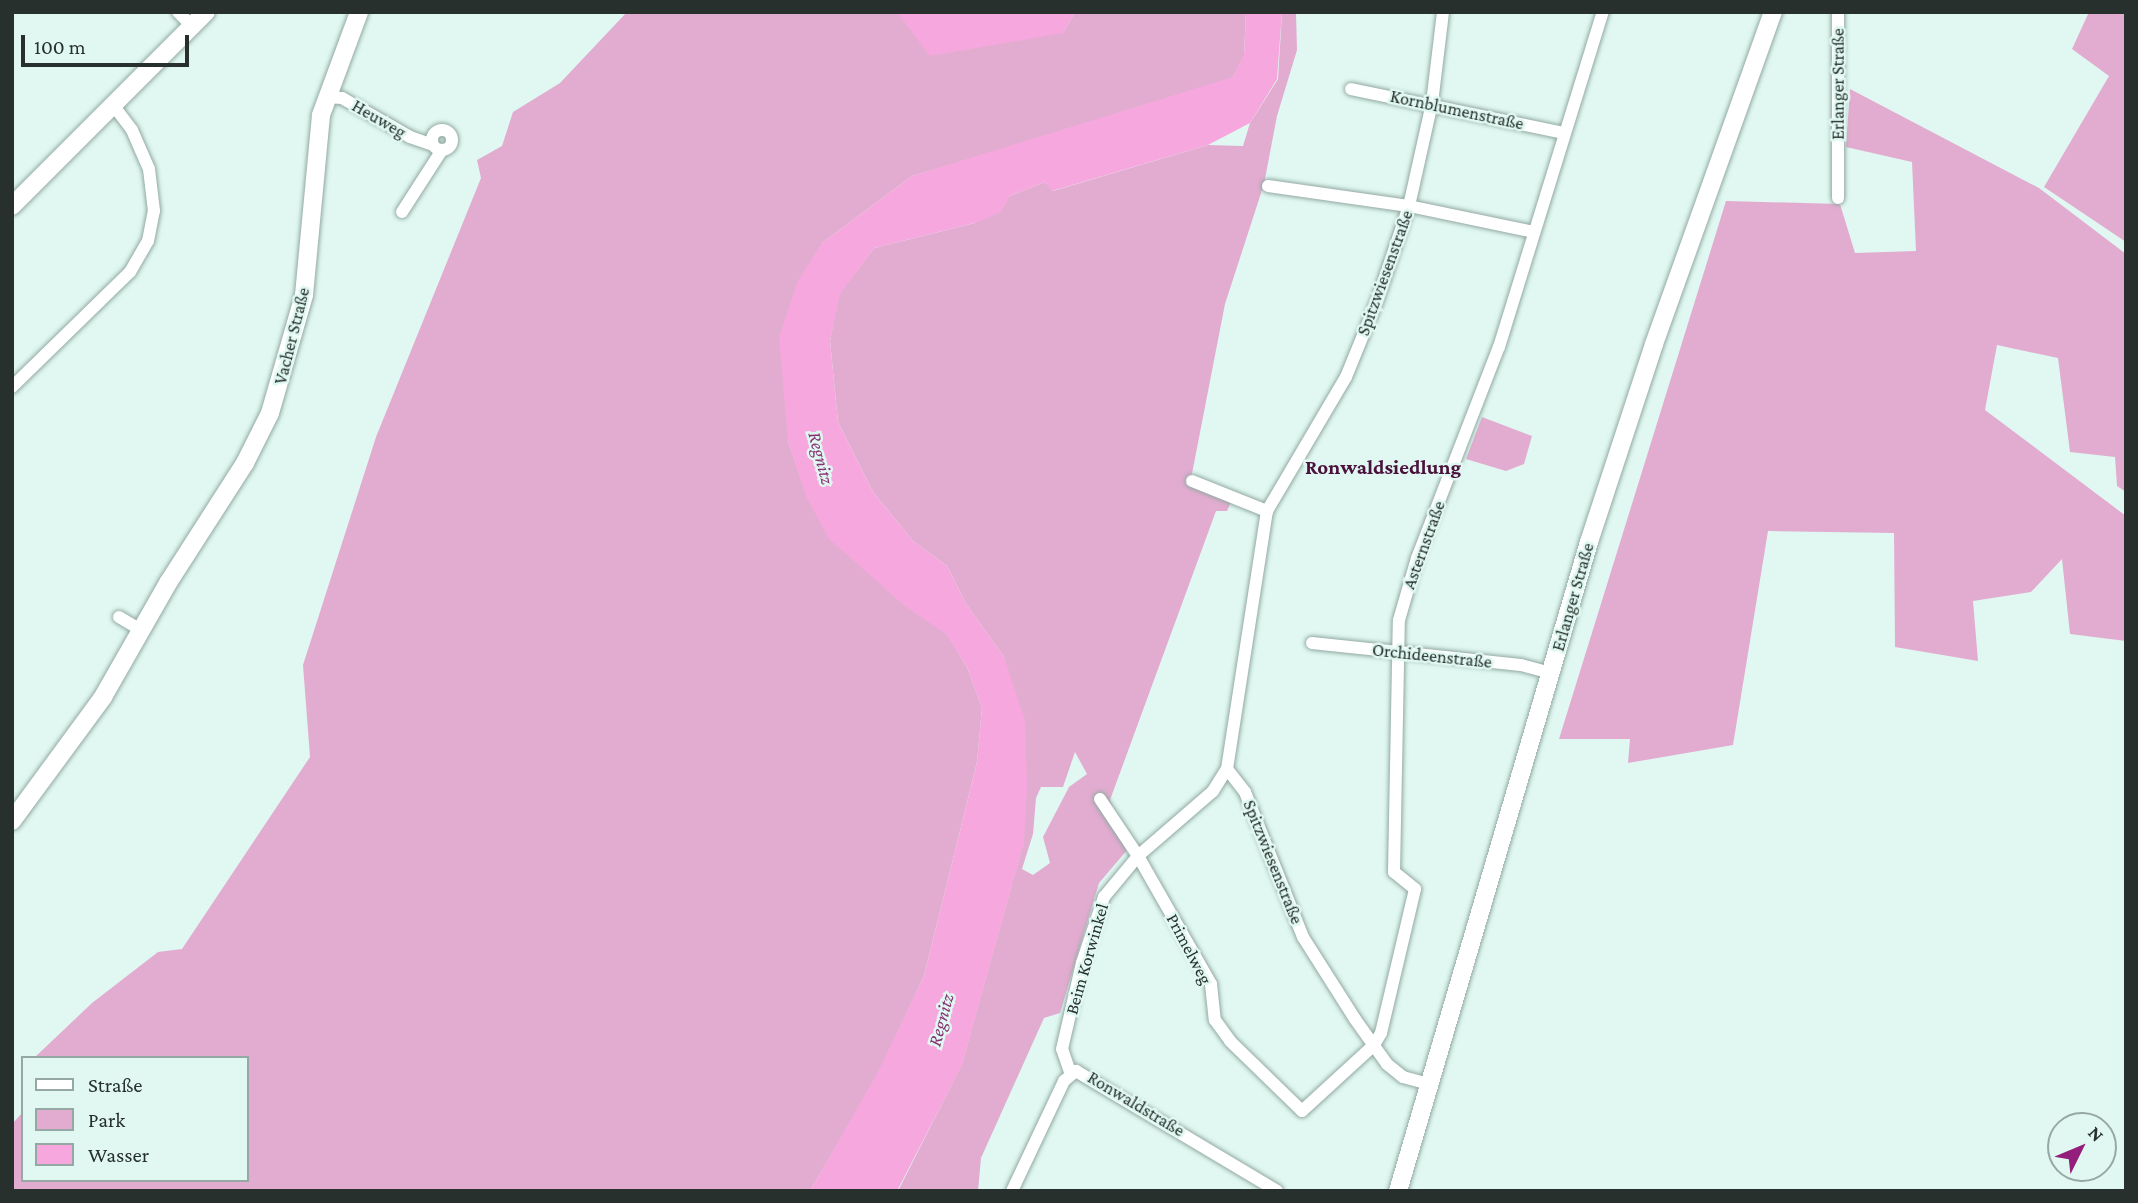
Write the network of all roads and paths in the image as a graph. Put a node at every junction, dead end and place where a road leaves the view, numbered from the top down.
1 (178, 12) edge
2 (206, 12) edge
3 (359, 12) edge
4 (1443, 12) edge
5 (1603, 12) edge
6 (1773, 12) edge
7 (1838, 12) edge
8 (192, 26) junction
9 (1351, 89) dead end
10 (325, 97) junction
11 (1432, 103) junction
12 (113, 105) junction
13 (1564, 133) junction
14 (1268, 186) dead end
15 (1838, 198) dead end
16 (12, 206) edge
17 (1409, 206) junction
18 (402, 212) dead end
19 (1533, 232) junction
20 (12, 387) edge
21 (1192, 481) dead end
22 (1267, 512) junction
23 (119, 617) dead end
24 (141, 630) junction
25 (1312, 643) dead end
26 (1398, 652) junction
27 (1551, 673) junction
28 (1227, 769) junction
29 (1100, 799) dead end
30 (12, 821) edge
31 (1138, 856) junction
32 (1374, 1045) junction
33 (1070, 1072) junction
34 (1429, 1084) junction
35 (1012, 1191) edge
36 (1277, 1191) edge
37 (1398, 1191) edge

1 - 8 street
2 - 8 main road
3 - 10 main road, Vacher Straße
4 - 11 street, Spitzwiesenstraße
5 - 13 street, Asternstraße
6 - 27 main road, Erlanger Straße
7 - 15 street, Erlanger Straße
8 - 12 main road
9 - 11 street, Kornblumenstraße
10 - 18 street, Heuweg
10 - 24 main road, Vacher Straße
11 - 13 street, Kornblumenstraße
11 - 17 street, Spitzwiesenstraße
12 - 16 main road
12 - 20 street
13 - 19 street, Asternstraße
14 - 17 street
17 - 19 street
17 - 22 street, Spitzwiesenstraße
19 - 26 street, Asternstraße
21 - 22 street
22 - 28 street, Spitzwiesenstraße
23 - 24 street
24 - 30 main road, Vacher Straße
25 - 26 street, Orchideenstraße
26 - 27 street, Orchideenstraße
26 - 32 street, Asternstraße
27 - 34 main road, Erlanger Straße
28 - 31 street, Beim Korwinkel
28 - 32 street, Spitzwiesenstraße
29 - 31 street, Primelweg
31 - 32 street, Primelweg
31 - 33 street, Beim Korwinkel
32 - 34 street, Spitzwiesenstraße
33 - 35 street, Ronwaldstraße
33 - 36 street, Ronwaldstraße
34 - 37 main road, Erlanger Straße

